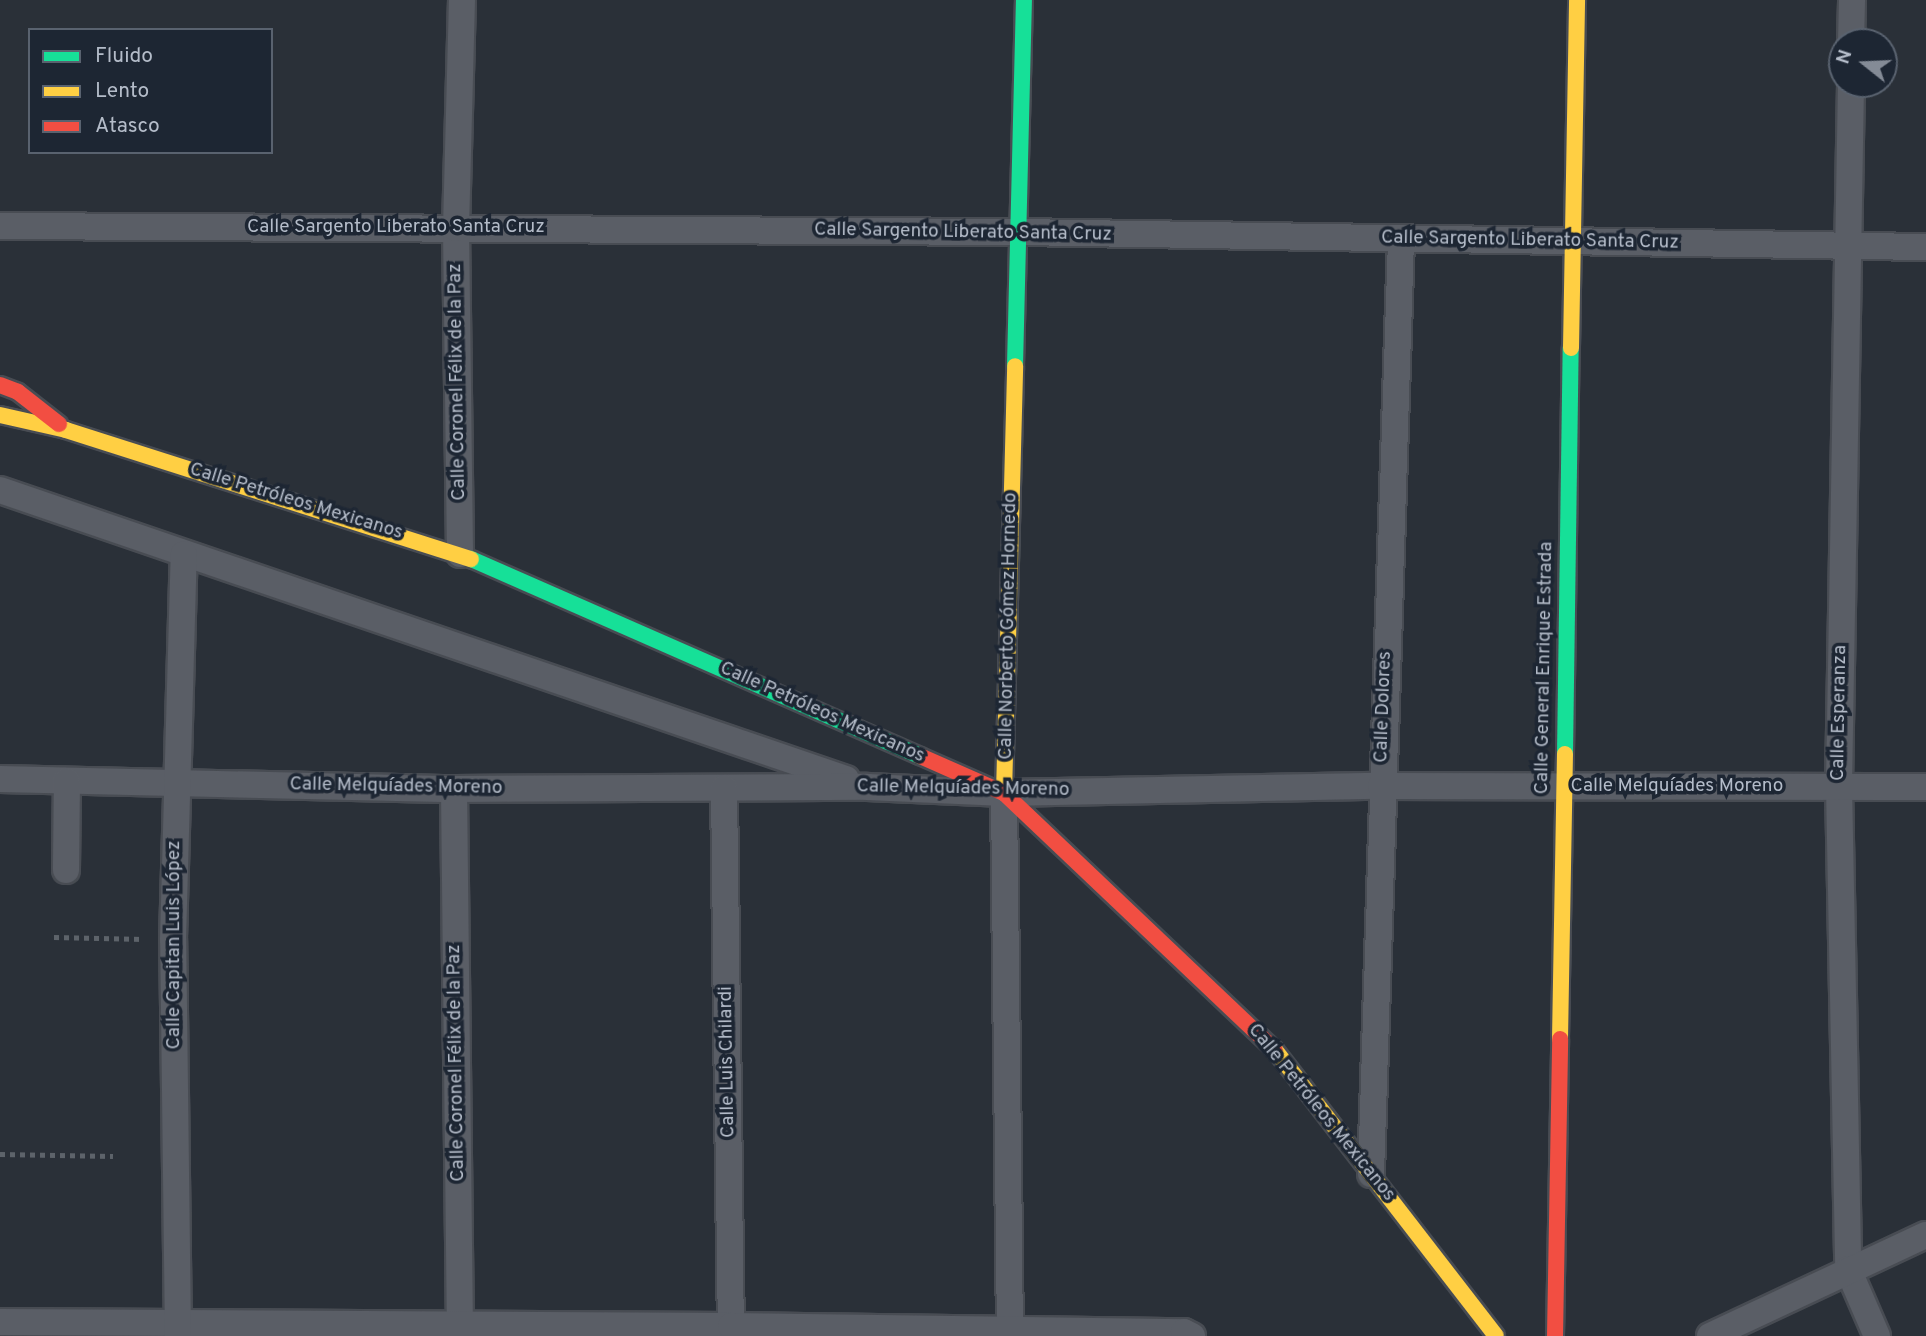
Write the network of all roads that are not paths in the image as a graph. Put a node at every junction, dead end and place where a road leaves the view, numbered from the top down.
1 (462, 0) edge
2 (1024, 0) edge
3 (1577, 0) edge
4 (1852, 0) edge
5 (1851, 28) edge
6 (1851, 98) edge
7 (0, 226) edge
8 (456, 228) junction
9 (1019, 232) junction
10 (1401, 240) junction
11 (1573, 240) junction
12 (1848, 247) junction
13 (1926, 247) edge
14 (0, 385) edge
15 (0, 415) edge
16 (66, 430) junction
17 (0, 490) edge
18 (184, 554) junction
19 (460, 554) junction
20 (0, 779) edge
21 (67, 781) junction
22 (176, 782) junction
23 (867, 786) junction
24 (1381, 786) junction
25 (1839, 786) junction
26 (1926, 786) edge
27 (724, 788) junction
28 (1564, 788) junction
29 (454, 789) junction
30 (1004, 793) junction
31 (66, 870) dead end
32 (1371, 1174) junction
33 (1926, 1235) edge
34 (1848, 1269) junction
35 (0, 1322) edge
36 (460, 1330) edge
37 (178, 1331) edge
38 (731, 1331) edge
39 (1010, 1334) edge
40 (1192, 1336) edge
41 (1496, 1336) edge
42 (1555, 1336) edge
43 (1710, 1336) edge
44 (1877, 1336) edge

1 - 8 street, Calle Coronel Félix de la Paz
2 - 9 main road, Calle Norberto Gómez Hornedo
3 - 11 main road, Calle General Enrique Estrada
4 - 5 street
6 - 12 street, Calle Esperanza
7 - 8 street, Calle Sargento Liberato Santa Cruz
8 - 9 street, Calle Sargento Liberato Santa Cruz
8 - 19 street, Calle Coronel Félix de la Paz
9 - 10 street, Calle Sargento Liberato Santa Cruz
9 - 30 main road, Calle Norberto Gómez Hornedo
10 - 11 street, Calle Sargento Liberato Santa Cruz
10 - 24 street, Calle Dolores
11 - 12 street, Calle Sargento Liberato Santa Cruz
11 - 28 main road, Calle General Enrique Estrada
12 - 13 street, Calle Sargento Liberato Santa Cruz
12 - 25 street, Calle Esperanza
14 - 16 main road, Calle Petróleos Mexicanos
15 - 16 main road, Calle Petróleos Mexicanos
16 - 19 main road, Calle Petróleos Mexicanos
17 - 18 street
18 - 22 street, Calle Capitan Luis López
18 - 23 street
19 - 30 main road, Calle Petróleos Mexicanos
20 - 21 street, Calle Melquíades Moreno
21 - 22 street, Calle Melquíades Moreno
21 - 31 street
22 - 29 street, Calle Melquíades Moreno
22 - 37 street, Calle Capitan Luis López
23 - 27 street, Calle Melquíades Moreno
23 - 30 street, Calle Melquíades Moreno
24 - 28 street, Calle Melquíades Moreno
24 - 30 street, Calle Melquíades Moreno
24 - 32 street, Calle Dolores
25 - 26 street, Calle Melquíades Moreno
25 - 28 street, Calle Melquíades Moreno
25 - 34 street, Calle Esperanza
27 - 29 street, Calle Melquíades Moreno
27 - 38 street, Calle Luis Chilardi
28 - 42 main road, Calle General Enrique Estrada
29 - 36 street, Calle Coronel Félix de la Paz
30 - 32 main road, Calle Petróleos Mexicanos
30 - 39 street, Calle Norberto Gómez Hornedo
32 - 41 main road, Calle Petróleos Mexicanos
33 - 34 street
34 - 43 street
34 - 44 street, Calle Esperanza
35 - 37 street
36 - 37 street
36 - 38 street
38 - 39 street
39 - 40 street

